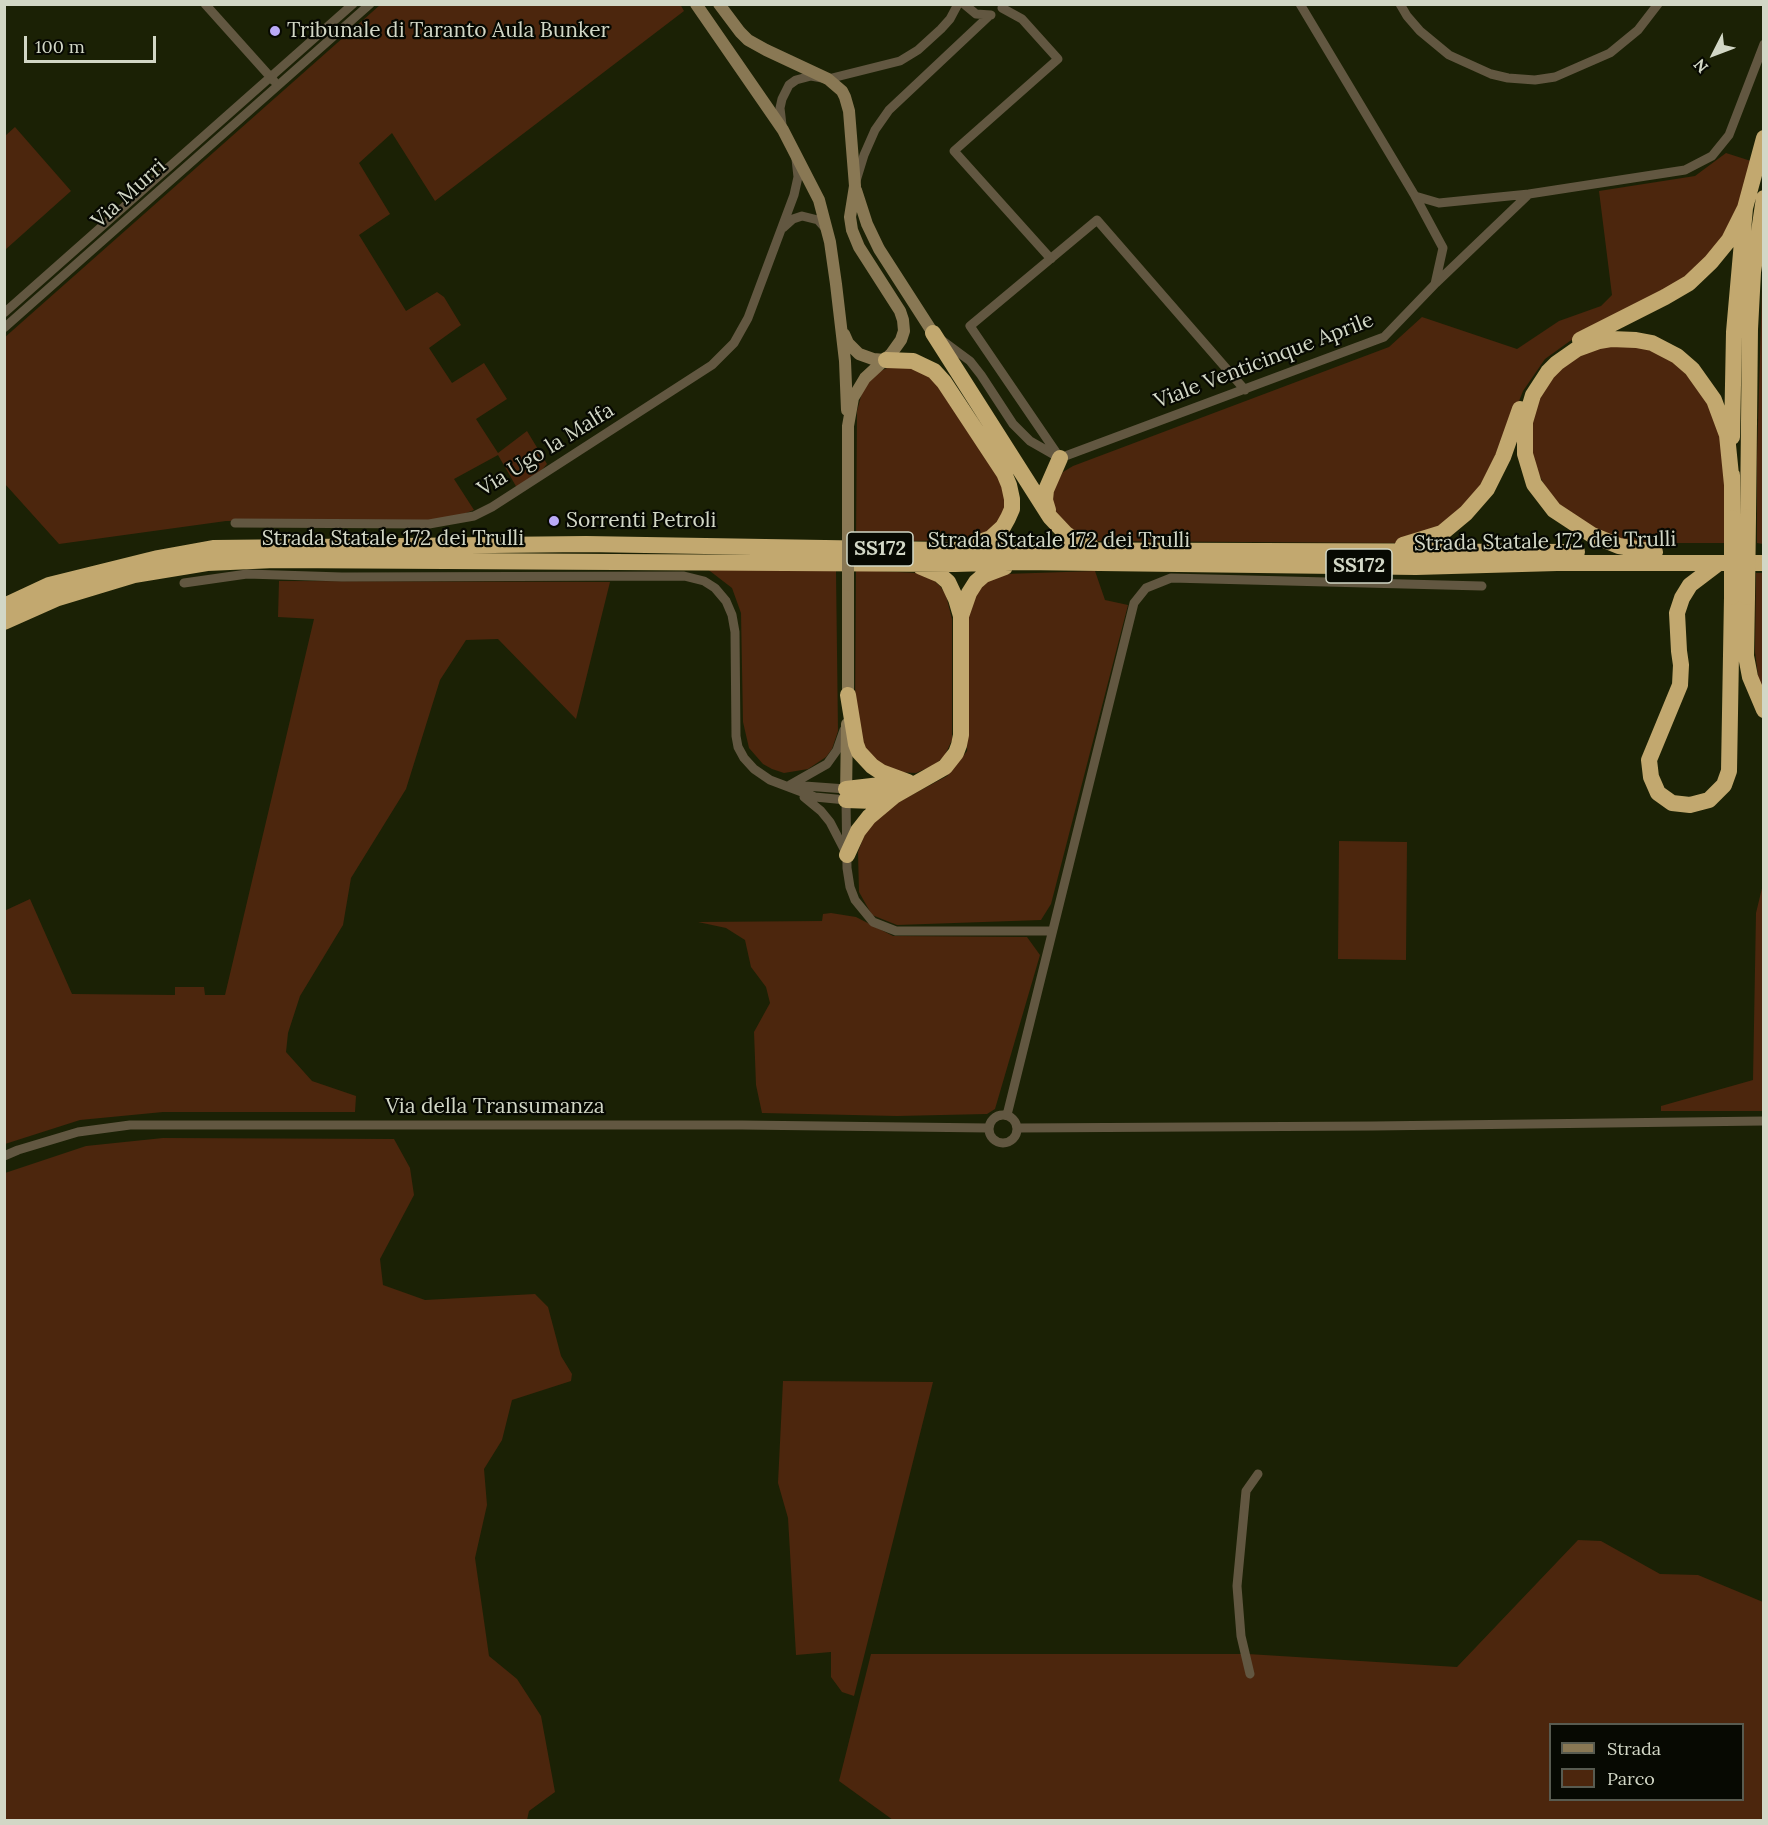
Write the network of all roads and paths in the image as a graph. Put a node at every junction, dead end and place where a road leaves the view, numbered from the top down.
1 (205, 4) edge
2 (353, 4) edge
3 (370, 4) edge
4 (696, 4) edge
5 (719, 4) edge
6 (958, 4) edge
7 (964, 4) edge
8 (1300, 4) edge
9 (1400, 4) edge
10 (1658, 4) edge
11 (1005, 6) edge
12 (990, 15) junction
13 (1764, 44) edge
14 (271, 78) junction
15 (828, 80) junction
16 (278, 86) junction
17 (783, 130) junction
18 (1764, 138) edge
19 (795, 151) junction
20 (855, 186) junction
21 (1529, 194) junction
22 (1415, 196) junction
23 (1764, 198) edge
24 (1745, 208) junction
25 (827, 230) junction
26 (780, 233) junction
27 (1051, 259) junction
28 (1435, 284) junction
29 (4, 313) edge
30 (841, 323) junction
31 (4, 328) edge
32 (933, 333) junction
33 (886, 360) junction
34 (1245, 390) junction
35 (848, 426) junction
36 (1060, 458) junction
37 (1732, 485) junction
38 (1050, 517) junction
39 (1740, 517) junction
40 (235, 523) dead end
41 (1107, 549) junction
42 (944, 550) junction
43 (1384, 550) junction
44 (1655, 552) junction
45 (1764, 552) edge
46 (1021, 562) junction
47 (1720, 562) junction
48 (903, 563) junction
49 (1764, 563) edge
50 (184, 583) dead end
51 (1482, 586) dead end
52 (1739, 597) junction
53 (4, 606) edge
54 (961, 616) junction
55 (4, 622) edge
56 (848, 703) junction
57 (1764, 710) edge
58 (916, 781) junction
59 (788, 786) junction
60 (846, 794) junction
61 (894, 796) junction
62 (847, 855) junction
63 (1052, 931) junction
64 (1007, 1115) junction
65 (1764, 1121) edge
66 (989, 1128) junction
67 (1018, 1128) junction
68 (4, 1156) edge
69 (1258, 1474) dead end
70 (1250, 1674) dead end

1 - 14 street
2 - 14 street, Via Murri
3 - 16 street, Via Murri
4 - 17 street
5 - 15 street
6 - 15 street
7 - 12 street
8 - 22 street
9 - 10 street
11 - 12 street
11 - 27 street
12 - 20 street
13 - 21 street
14 - 16 street
14 - 29 street, Via Murri
15 - 17 street
15 - 20 street
16 - 31 street, Via Murri
17 - 19 street
18 - 24 highway
19 - 25 street
19 - 26 street, Via Ugo la Malfa
20 - 32 street
20 - 33 street
21 - 22 street
21 - 28 street, Viale Venticinque Aprile
22 - 28 street
23 - 39 highway
24 - 37 highway
24 - 43 highway
25 - 26 street
25 - 30 street
26 - 40 street, Via Ugo la Malfa
27 - 34 street
27 - 36 street
28 - 34 street, Viale Venticinque Aprile
30 - 33 street
30 - 35 street
32 - 36 street
32 - 38 highway
33 - 35 street
33 - 42 highway
34 - 36 street, Viale Venticinque Aprile
35 - 56 street, bridge
36 - 38 highway
37 - 39 highway
37 - 44 highway
38 - 41 highway
39 - 52 highway, bridge
41 - 42 highway, Strada Statale 172 dei Trulli / SS172
41 - 43 highway, Strada Statale 172 dei Trulli / SS172
42 - 53 highway, Strada Statale 172 dei Trulli / SS172
43 - 44 highway, Strada Statale 172 dei Trulli / SS172
44 - 45 highway, Strada Statale 172 dei Trulli / SS172
46 - 47 highway, Strada Statale 172 dei Trulli / SS172
46 - 48 highway, Strada Statale 172 dei Trulli / SS172
46 - 54 highway
47 - 49 highway, Strada Statale 172 dei Trulli / SS172
47 - 52 highway
48 - 54 highway
48 - 55 highway, Strada Statale 172 dei Trulli / SS172
50 - 59 street
51 - 63 street
52 - 57 highway
54 - 58 highway
56 - 58 highway
56 - 59 street
56 - 60 street
58 - 60 highway
58 - 61 highway
59 - 60 street
59 - 62 street
60 - 61 highway
60 - 62 street
61 - 62 highway
62 - 63 street
63 - 64 street
64 - 66 street
64 - 67 street
65 - 67 street
66 - 67 street
66 - 68 street, Via della Transumanza
69 - 70 street

